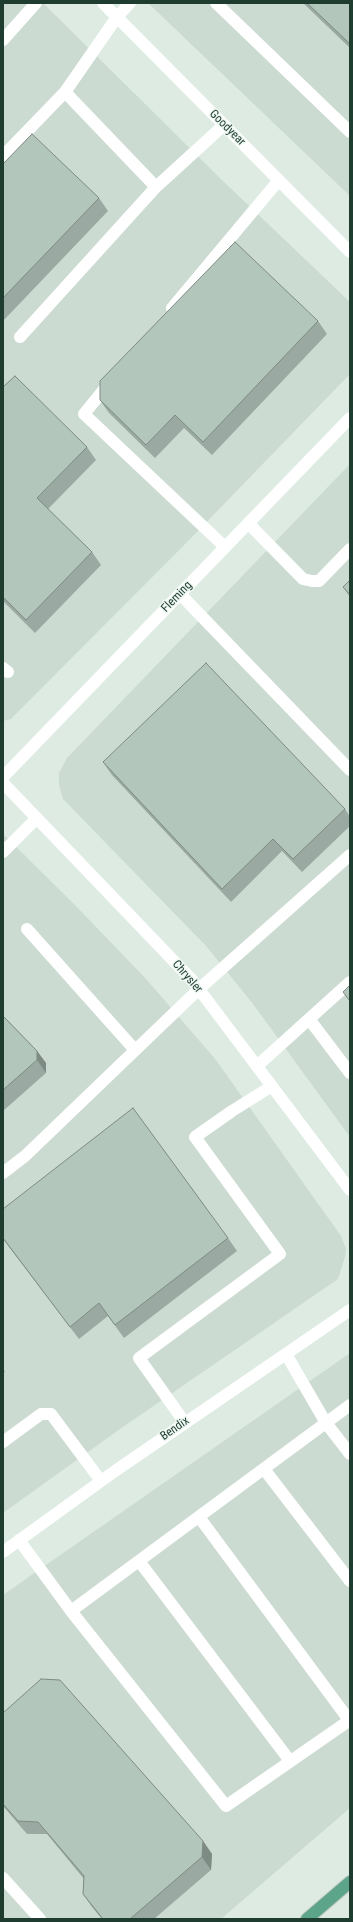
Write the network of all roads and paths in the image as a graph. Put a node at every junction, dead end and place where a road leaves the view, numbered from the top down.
1 (36, 3) edge
2 (103, 3) edge
3 (130, 3) edge
4 (216, 3) edge
5 (117, 17) junction
6 (3, 40) edge
7 (65, 92) junction
8 (224, 125) junction
9 (350, 132) edge
10 (3, 156) edge
11 (279, 180) junction
12 (156, 186) junction
13 (350, 252) edge
14 (166, 315) edge
15 (20, 337) dead end
16 (120, 371) edge
17 (350, 418) edge
18 (248, 523) junction
19 (225, 547) junction
20 (350, 548) edge
21 (180, 594) junction
22 (350, 770) edge
23 (3, 777) edge
24 (3, 783) edge
25 (37, 818) junction
26 (3, 852) edge
27 (350, 855) edge
28 (27, 928) dead end
29 (350, 982) edge
30 (199, 989) junction
31 (309, 1019) junction
32 (135, 1050) junction
33 (257, 1066) junction
34 (350, 1073) edge
35 (272, 1086) junction
36 (3, 1173) edge
37 (350, 1190) edge
38 (350, 1310) edge
39 (286, 1354) junction
40 (350, 1405) edge
41 (185, 1422) junction
42 (326, 1423) junction
43 (3, 1442) edge
44 (350, 1454) edge
45 (264, 1469) junction
46 (101, 1481) junction
47 (199, 1517) junction
48 (19, 1540) junction
49 (3, 1552) edge
50 (139, 1561) junction
51 (350, 1581) edge
52 (71, 1611) junction
53 (350, 1720) edge
54 (290, 1761) junction
55 (3, 1878) edge
56 (350, 1882) edge
57 (40, 1919) edge
58 (307, 1919) edge

1 - 6 street
2 - 5 street, Goodyear
3 - 5 street
4 - 9 street
5 - 7 street
5 - 8 street, Goodyear
7 - 10 street
7 - 12 street
8 - 11 street, Goodyear
8 - 12 street
11 - 13 street, Goodyear
11 - 14 street
12 - 15 street
16 - 19 street
17 - 18 street, Fleming
18 - 19 street, Fleming
18 - 20 street
19 - 21 street, Fleming
21 - 22 street
21 - 23 street, Fleming
24 - 25 street, Chrysler
25 - 26 street
25 - 30 street, Chrysler
27 - 30 street
28 - 32 street
29 - 31 street
30 - 32 street
30 - 33 street, Chrysler
31 - 33 street
31 - 34 street
32 - 36 street
33 - 35 street, Chrysler
35 - 37 street, Chrysler
35 - 41 street
38 - 39 street, Bendix
39 - 41 street, Bendix
39 - 42 street
40 - 42 street
41 - 46 street, Bendix
42 - 44 street
42 - 45 street
43 - 46 street
45 - 47 street
45 - 51 street
46 - 48 street, Bendix
47 - 50 street
47 - 53 street
48 - 49 street, Bendix
48 - 52 street
50 - 52 street
50 - 54 street
52 - 54 street
53 - 54 street
55 - 57 street
56 - 58 main road

